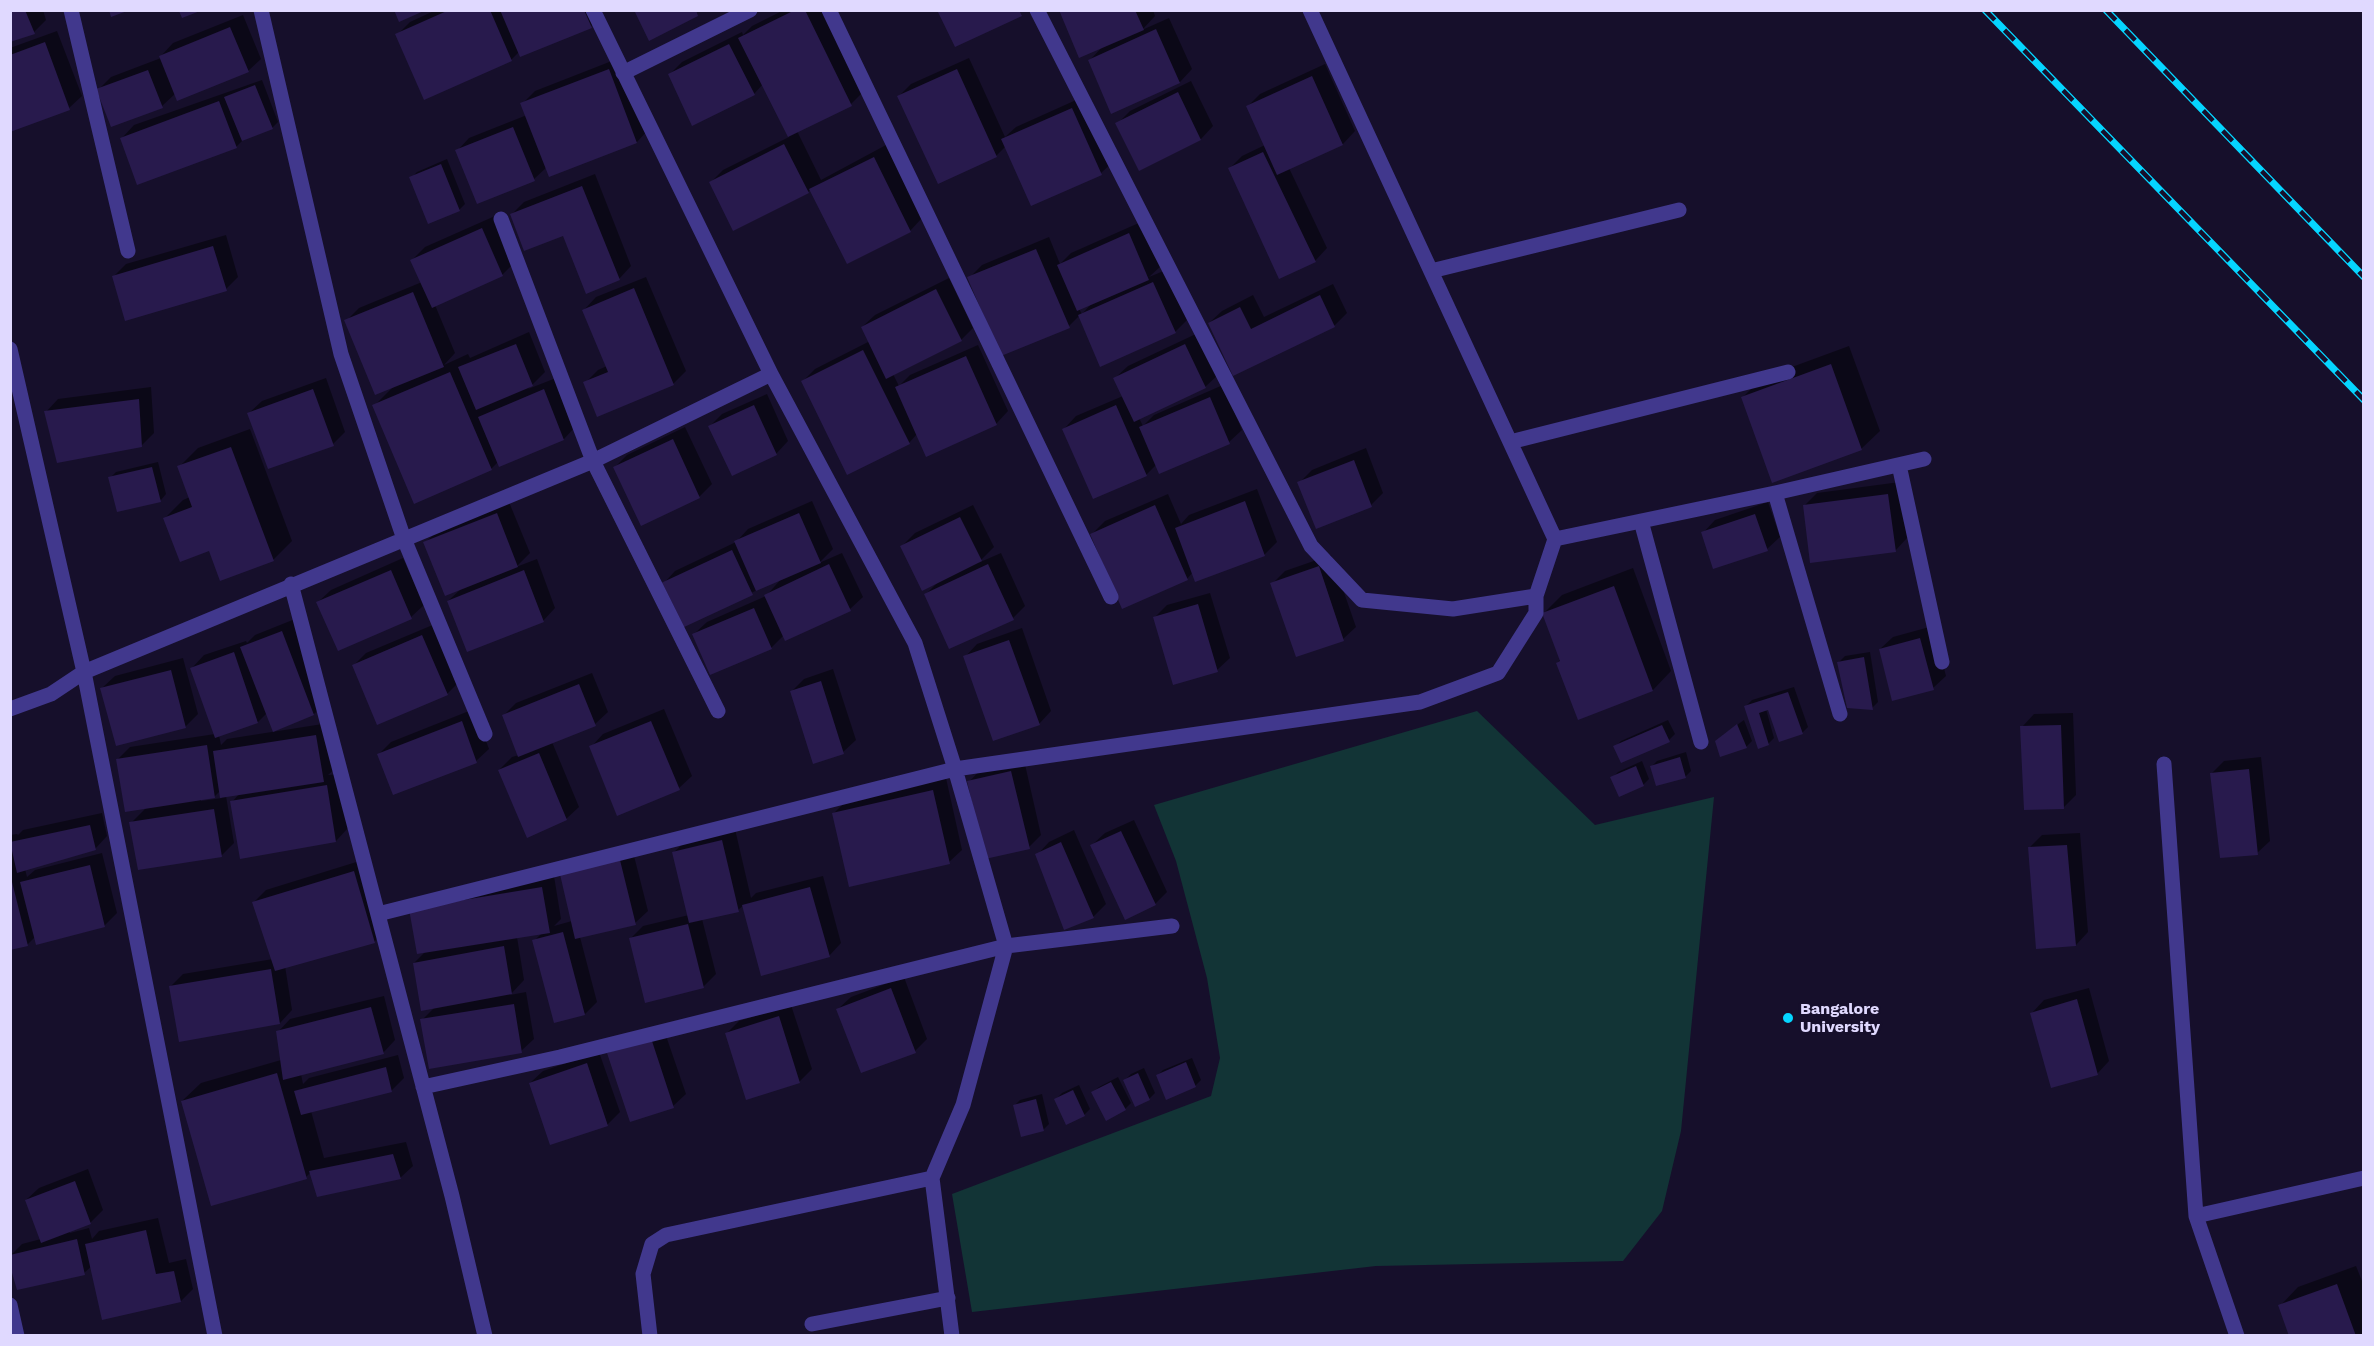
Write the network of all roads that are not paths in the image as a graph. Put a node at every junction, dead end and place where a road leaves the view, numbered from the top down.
1 (71, 10) edge
2 (261, 10) edge
3 (593, 10) edge
4 (750, 10) edge
5 (829, 10) edge
6 (1037, 10) edge
7 (1310, 10) edge
8 (623, 73) junction
9 (1679, 210) dead end
10 (501, 219) dead end
11 (128, 251) dead end
12 (1431, 271) junction
13 (10, 349) edge
14 (1788, 372) dead end
15 (771, 374) junction
16 (1510, 442) junction
17 (1924, 459) dead end
18 (593, 461) junction
19 (1899, 465) junction
20 (1775, 494) junction
21 (1641, 521) junction
22 (404, 539) junction
23 (1555, 539) junction
24 (291, 584) junction
25 (1536, 596) junction
26 (1111, 597) dead end
27 (1942, 662) dead end
28 (84, 672) junction
29 (10, 709) edge
30 (718, 711) dead end
31 (1840, 714) dead end
32 (485, 734) dead end
33 (1701, 742) dead end
34 (2164, 764) dead end
35 (955, 769) junction
36 (378, 914) junction
37 (1172, 926) dead end
38 (1006, 946) junction
39 (423, 1087) junction
40 (933, 1178) junction
41 (2364, 1178) edge
42 (2196, 1216) junction
43 (948, 1298) junction
44 (10, 1305) edge
45 (812, 1324) dead end
46 (17, 1335) edge
47 (215, 1335) edge
48 (485, 1335) edge
49 (650, 1335) edge
50 (952, 1335) edge
51 (2237, 1335) edge

1 - 11 street
2 - 22 street
3 - 8 street
4 - 8 street
5 - 26 street
6 - 25 street
7 - 12 street
8 - 15 street
9 - 12 street
10 - 18 street
12 - 16 street
13 - 28 street
14 - 16 street
15 - 18 street
15 - 35 street
16 - 23 street
17 - 19 street
18 - 22 street
18 - 30 street
19 - 20 street
19 - 27 street
20 - 21 street
20 - 31 street
21 - 23 street
21 - 33 street
22 - 24 street
22 - 32 street
23 - 25 street
24 - 28 street
24 - 36 street
25 - 35 street
28 - 29 street
28 - 47 street
34 - 42 street
35 - 36 street
35 - 38 street
36 - 39 street
37 - 38 street
38 - 39 street
38 - 40 street
39 - 48 street
40 - 43 street
40 - 49 street
41 - 42 street
42 - 51 street
43 - 45 street
43 - 50 street
44 - 46 street

